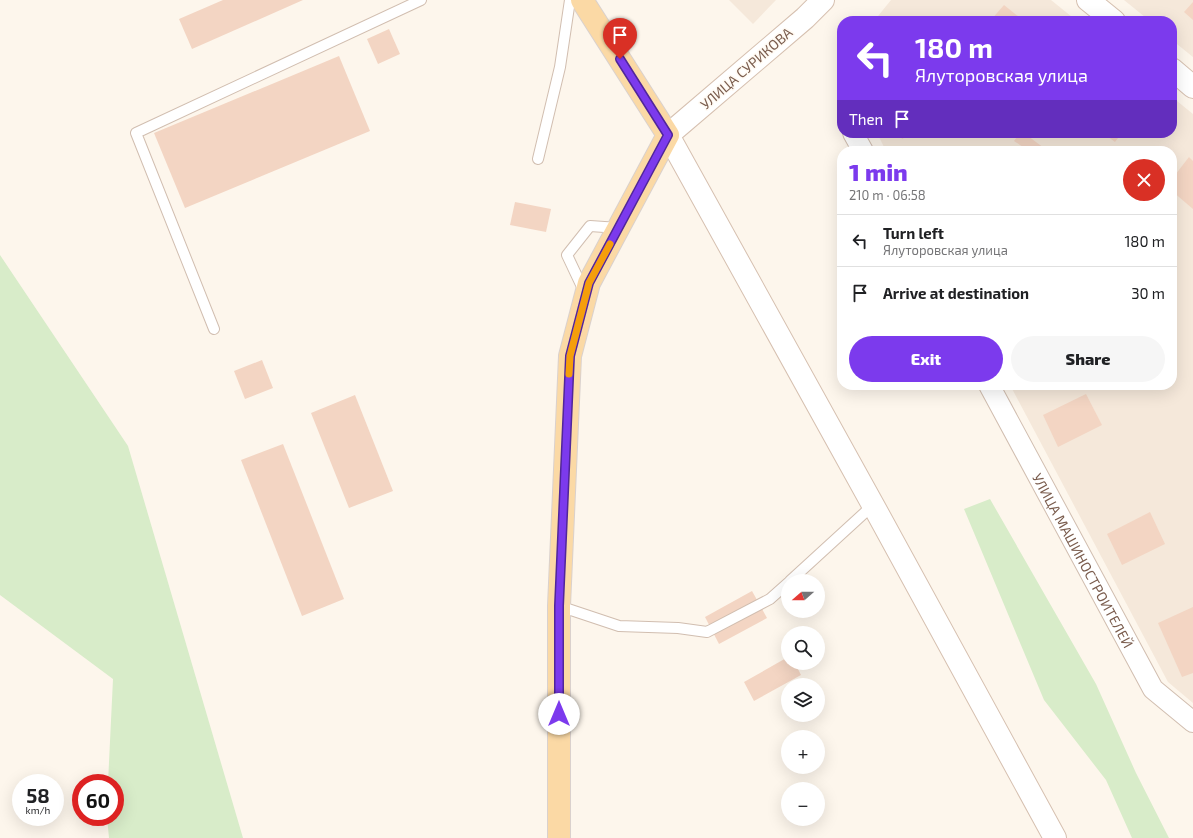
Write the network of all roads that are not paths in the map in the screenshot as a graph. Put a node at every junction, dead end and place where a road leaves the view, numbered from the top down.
1 (421, 0) edge
2 (570, 0) edge
3 (582, 0) edge
4 (1088, 0) edge
5 (814, 3) edge
6 (1108, 16) edge
7 (1177, 74) edge
8 (1193, 87) edge
9 (668, 135) junction
10 (538, 160) dead end
11 (619, 228) junction
12 (586, 296) junction
13 (214, 329) dead end
14 (992, 390) edge
15 (873, 505) junction
16 (798, 574) edge
17 (781, 589) edge
18 (559, 606) junction
19 (1193, 722) edge
20 (559, 838) edge
21 (1055, 838) edge

1 - 13 lane
2 - 10 lane
3 - 9 main road
4 - 6 street
5 - 9 street, УЛИЦА СУРИКОВА
7 - 8 street
9 - 11 main road
9 - 15 street
11 - 12 main road
11 - 12 lane
12 - 18 main road
14 - 19 street, УЛИЦА МАШИНОСТРОИТЕЛЕЙ
15 - 16 lane
15 - 21 street
17 - 18 lane
18 - 20 main road

